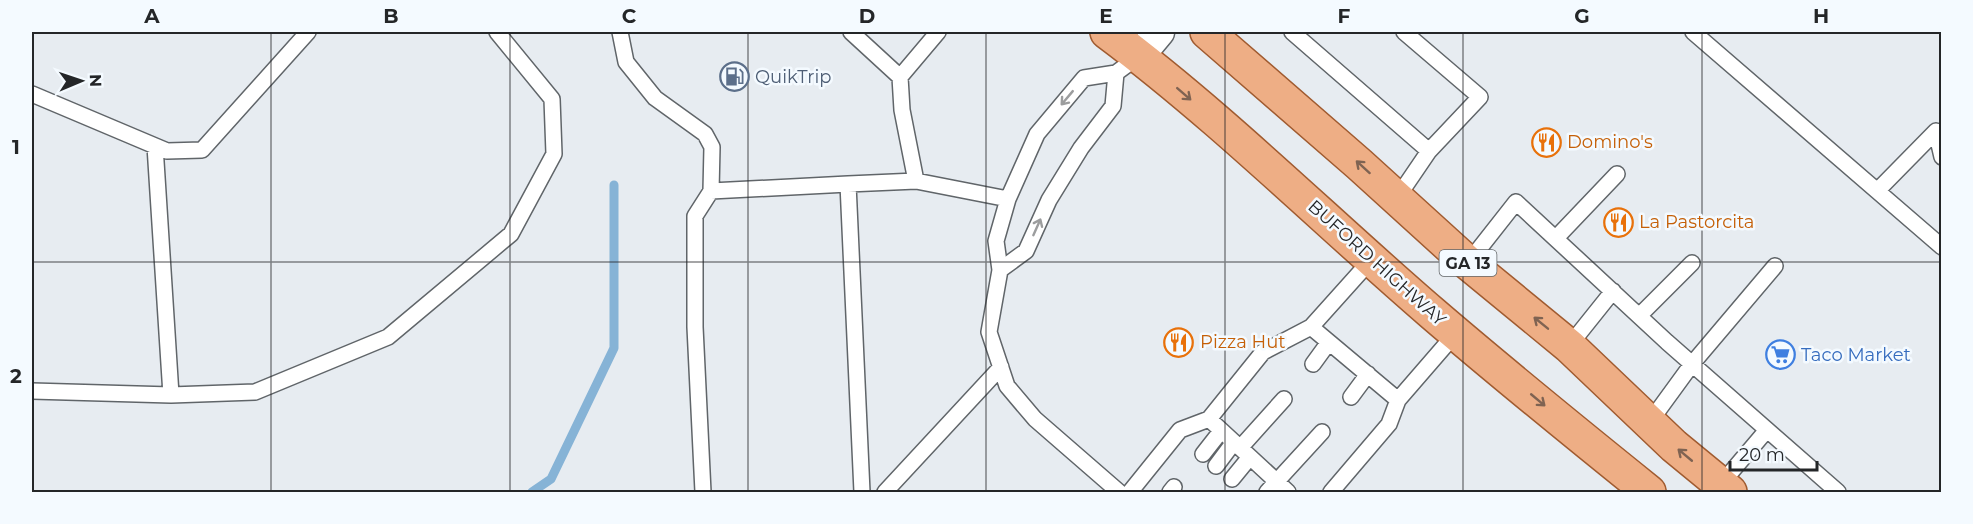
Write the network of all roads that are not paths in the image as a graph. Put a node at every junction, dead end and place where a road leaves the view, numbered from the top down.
1 (308, 32) edge
2 (497, 32) edge
3 (620, 32) edge
4 (851, 32) edge
5 (938, 32) edge
6 (1107, 32) edge
7 (1207, 32) edge
8 (1292, 32) edge
9 (1404, 32) edge
10 (1693, 32) edge
11 (1138, 54) edge
12 (900, 77) junction
13 (32, 94) edge
14 (155, 146) junction
15 (1429, 151) junction
16 (1941, 157) edge
17 (1617, 174) dead end
18 (916, 181) junction
19 (848, 184) junction
20 (1878, 190) junction
21 (711, 191) junction
22 (1397, 198) junction
23 (1008, 199) junction
24 (1556, 238) junction
25 (1941, 247) edge
26 (1372, 259) junction
27 (1468, 263) junction
28 (1692, 263) dead end
29 (1775, 266) dead end
30 (1000, 270) junction
31 (1613, 291) junction
32 (1639, 316) junction
33 (1311, 327) junction
34 (1456, 333) junction
35 (1329, 342) junction
36 (1569, 346) junction
37 (1313, 364) dead end
38 (1692, 364) junction
39 (1001, 367) junction
40 (1368, 374) junction
41 (32, 391) edge
42 (171, 394) junction
43 (1351, 397) dead end
44 (1284, 399) dead end
45 (1398, 400) junction
46 (1209, 419) junction
47 (1648, 423) junction
48 (1221, 431) junction
49 (1766, 431) junction
50 (1322, 432) dead end
51 (1241, 449) junction
52 (1203, 454) dead end
53 (1216, 466) dead end
54 (1232, 479) dead end
55 (1272, 487) edge
56 (1634, 488) edge
57 (1725, 488) edge
58 (703, 492) edge
59 (862, 492) edge
60 (885, 492) edge
61 (1119, 492) edge
62 (1130, 492) edge
63 (1288, 492) edge
64 (1331, 492) edge
65 (1838, 492) edge

1 - 14 lane
2 - 42 lane
3 - 21 lane
4 - 12 lane
5 - 12 lane
6 - 11 main road, BUFORD HIGHWAY
22 -> 7 main road, GA 13
8 - 15 lane
9 - 15 lane
10 - 20 lane
11 -> 23 lane
11 -> 26 main road, BUFORD HIGHWAY
30 -> 11 lane
12 - 18 lane
13 - 14 lane
14 - 42 lane
15 - 22 lane
16 - 20 lane
17 - 24 lane
18 - 19 lane
18 - 23 lane
19 - 21 lane
19 - 59 lane
20 - 25 lane
21 - 58 lane
22 - 27 main road, GA 13
23 - 30 lane
24 - 27 lane
24 - 31 lane
26 - 33 lane
26 - 34 main road, BUFORD HIGHWAY
36 -> 27 main road, GA 13
28 - 32 lane
29 - 38 lane
30 - 39 lane
31 - 32 lane
31 - 36 lane
32 - 38 lane
33 - 35 lane
33 - 46 lane
34 - 45 lane
34 -> 56 main road, BUFORD HIGHWAY
35 - 37 lane
35 - 40 lane
36 - 47 main road, GA 13
38 - 47 lane
38 - 49 lane
39 - 60 lane
39 - 61 lane
40 - 43 lane
40 - 45 lane
41 - 42 lane
44 - 51 lane
45 - 64 lane
46 - 48 lane
46 - 62 lane
57 -> 47 main road, GA 13
48 - 51 lane
48 - 52 lane
49 - 57 lane
49 - 65 lane
50 - 55 lane
51 - 53 lane
51 - 54 lane
51 - 55 lane
55 - 63 lane

